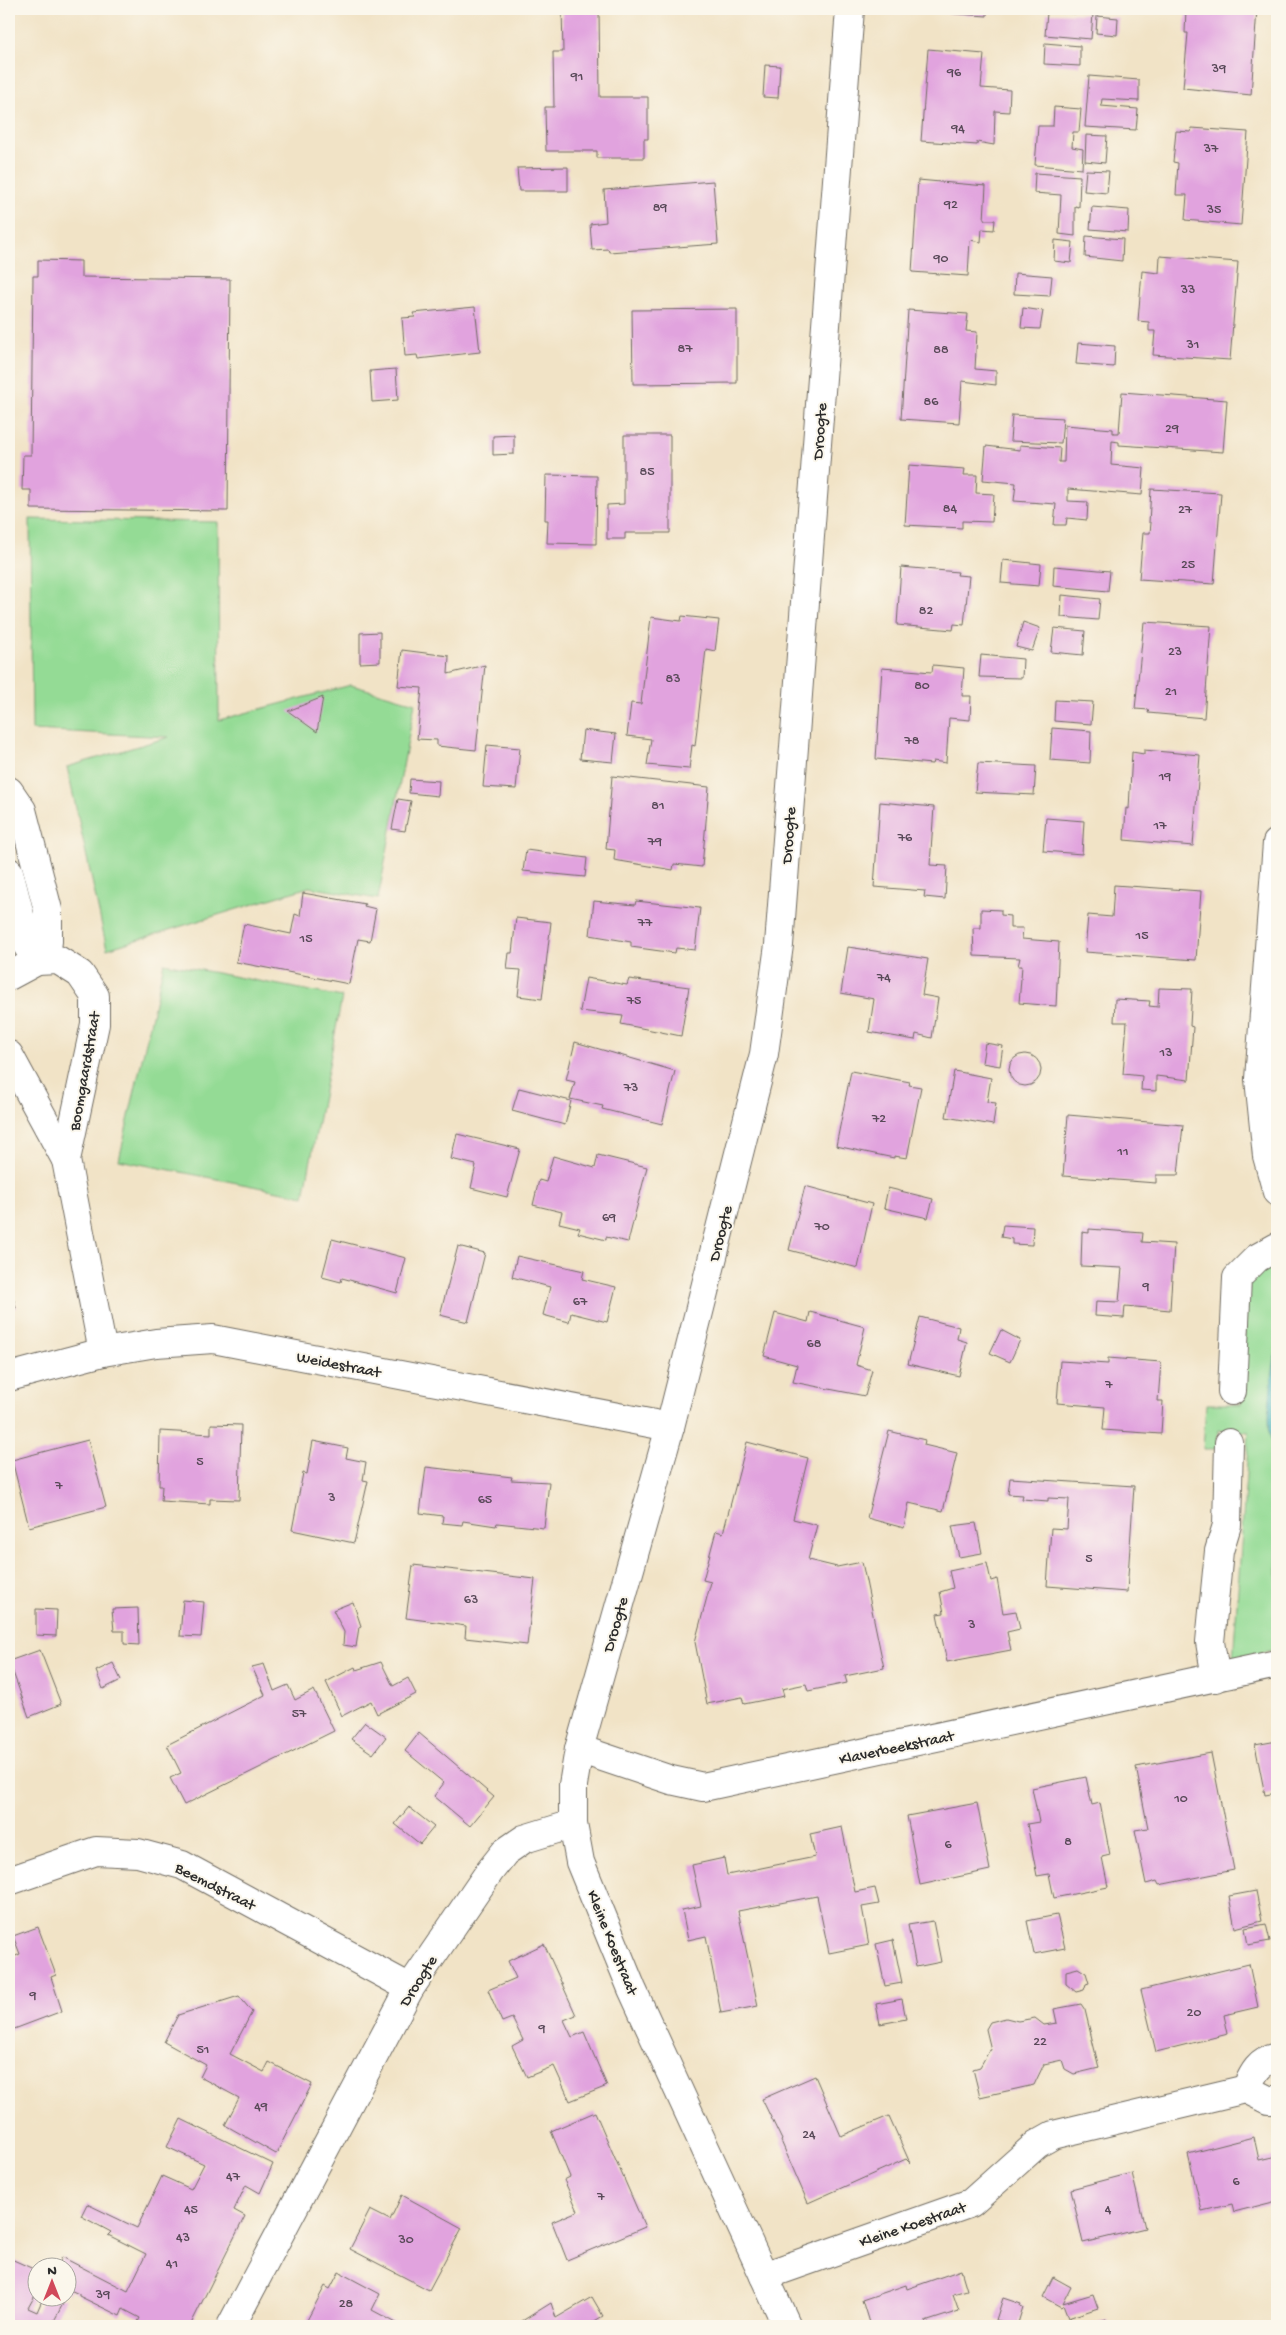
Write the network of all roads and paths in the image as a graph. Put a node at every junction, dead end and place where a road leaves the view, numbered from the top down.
1 (850, 9) edge
2 (9, 792) edge
3 (1277, 843) edge
4 (9, 872) edge
5 (37, 961) junction
6 (9, 976) edge
7 (9, 1055) edge
8 (66, 1160) junction
9 (1277, 1192) edge
10 (1277, 1247) edge
11 (103, 1352) junction
12 (9, 1377) edge
13 (1232, 1391) dead end
14 (670, 1427) junction
15 (1229, 1443) dead end
16 (1277, 1664) edge
17 (1216, 1678) junction
18 (579, 1749) junction
19 (572, 1824) junction
20 (9, 1882) edge
21 (410, 1988) junction
22 (1277, 2057) edge
23 (1246, 2089) junction
24 (1277, 2100) edge
25 (764, 2276) junction
26 (230, 2326) edge
27 (787, 2326) edge

1 - 14 street, Droogte
2 - 5 street
3 - 9 street
4 - 5 street
5 - 6 street
5 - 8 street, Boomgaardstraat
7 - 8 street, Boomgaardstraat
8 - 11 street, Boomgaardstraat
10 - 13 street
11 - 12 street, Weidestraat
11 - 14 street, Weidestraat
14 - 18 street, Droogte
15 - 17 street
16 - 17 street, Klaverbeekstraat
17 - 18 street, Klaverbeekstraat
18 - 19 street, Droogte
19 - 21 street, Droogte
19 - 25 street, Kleine Koestraat
20 - 21 street, Beemdstraat
21 - 26 street, Droogte
22 - 23 street
23 - 24 street
23 - 25 street, Kleine Koestraat
25 - 27 street, Kleine Koestraat

